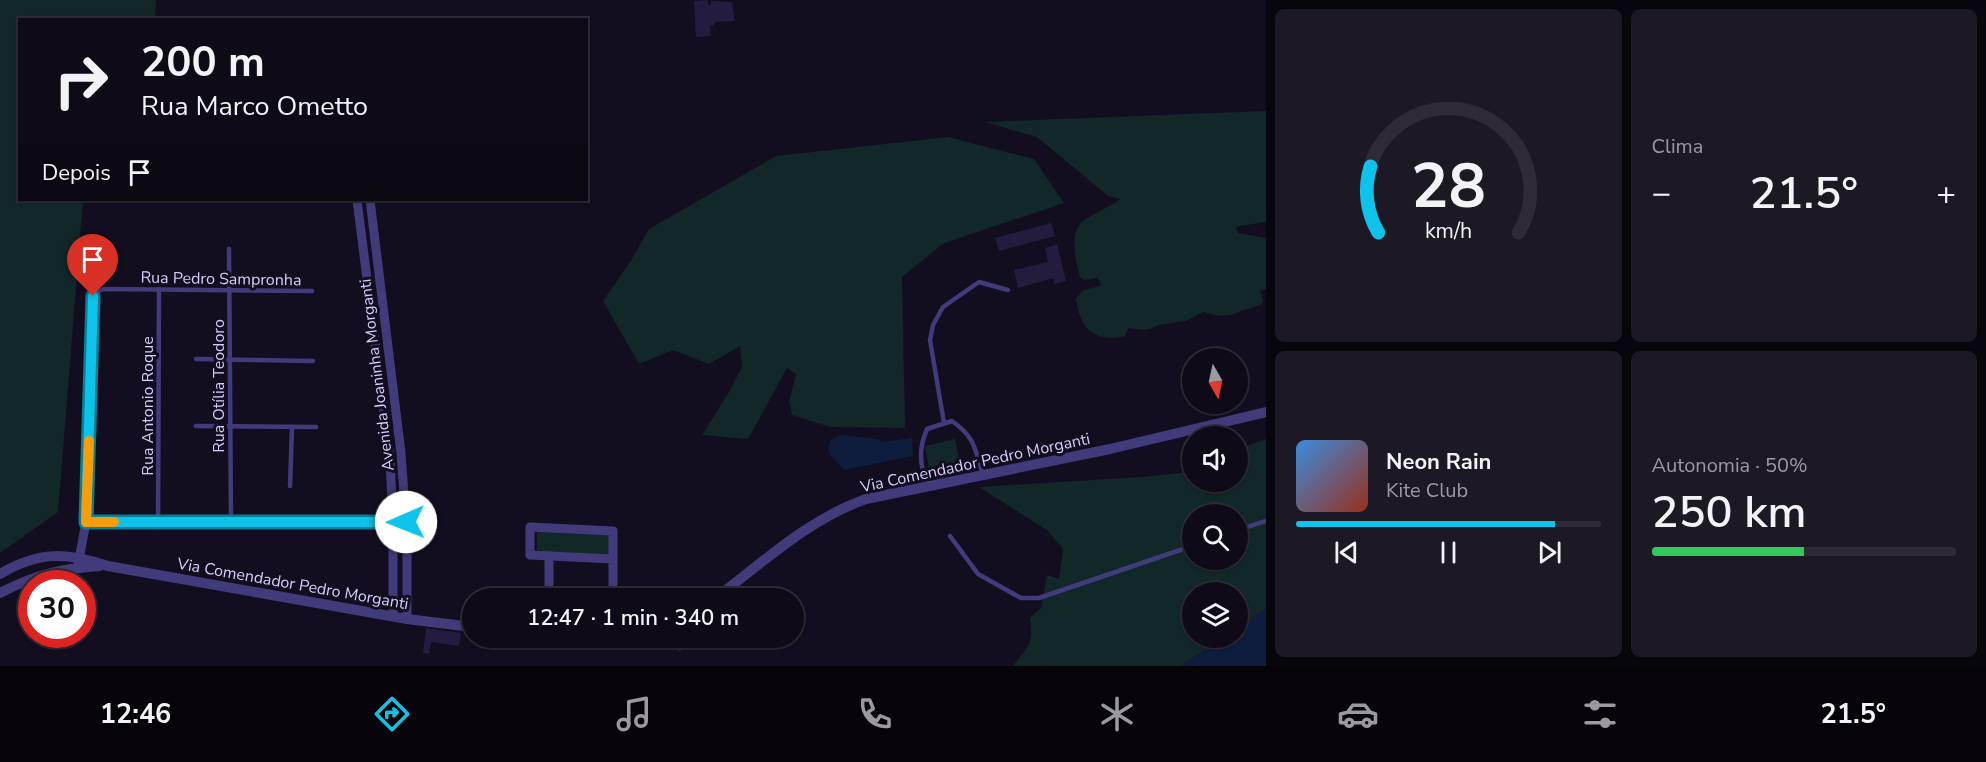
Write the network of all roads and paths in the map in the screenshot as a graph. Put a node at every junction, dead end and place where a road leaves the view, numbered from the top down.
1 (357, 201) edge
2 (370, 201) edge
3 (229, 249) dead end
4 (376, 258) junction
5 (365, 259) junction
6 (230, 289) junction
7 (159, 290) junction
8 (1008, 290) dead end
9 (312, 291) dead end
10 (95, 292) joint
11 (196, 359) dead end
12 (230, 360) junction
13 (313, 361) dead end
14 (1266, 412) edge
15 (944, 423) junction
16 (196, 426) dead end
17 (230, 427) junction
18 (316, 427) dead end
19 (292, 428) junction
20 (983, 475) junction
21 (290, 486) dead end
22 (927, 487) junction
23 (1266, 521) edge
24 (86, 522) junction
25 (158, 522) junction
26 (231, 522) junction
27 (406, 522) junction
28 (393, 523) junction
29 (1248, 527) edge
30 (950, 536) dead end
31 (1182, 549) edge
32 (549, 556) junction
33 (613, 559) junction
34 (79, 562) junction
35 (0, 574) edge
36 (549, 588) edge
37 (613, 588) edge
38 (730, 588) edge
39 (0, 593) edge
40 (393, 616) junction
41 (407, 619) junction
42 (462, 626) edge

1 - 5 street, Avenida Joaninha Morganti
2 - 4 street, Avenida Joaninha Morganti
3 - 6 lane, Rua Otília Teodoro
4 - 5 street
4 - 27 street, Avenida Joaninha Morganti
5 - 28 street, Avenida Joaninha Morganti
6 - 7 lane, Rua Pedro Sampronha
6 - 9 lane, Rua Pedro Sampronha
6 - 12 lane, Rua Otília Teodoro
7 - 10 lane, Rua Pedro Sampronha
7 - 25 lane, Rua Antonio Roque
8 - 15 lane
10 - 24 street
11 - 12 lane
12 - 13 lane
12 - 17 lane, Rua Otília Teodoro
14 - 20 street, Via Comendador Pedro Morganti
15 - 20 lane
15 - 22 lane
16 - 17 lane
17 - 19 lane
17 - 26 lane, Rua Otília Teodoro
18 - 19 lane
19 - 21 lane
20 - 22 street, Via Comendador Pedro Morganti
22 - 38 street, Via Comendador Pedro Morganti
23 - 29 lane
24 - 25 street
24 - 34 street
25 - 26 street
26 - 28 street
27 - 28 street
27 - 41 street, Avenida Joaninha Morganti
28 - 40 street, Avenida Joaninha Morganti
30 - 31 lane
32 - 33 street
32 - 33 street
32 - 36 street
33 - 37 street
34 - 35 street
34 - 39 street
34 - 40 street, Via Comendador Pedro Morganti
40 - 41 street, Via Comendador Pedro Morganti
41 - 42 street, Via Comendador Pedro Morganti

